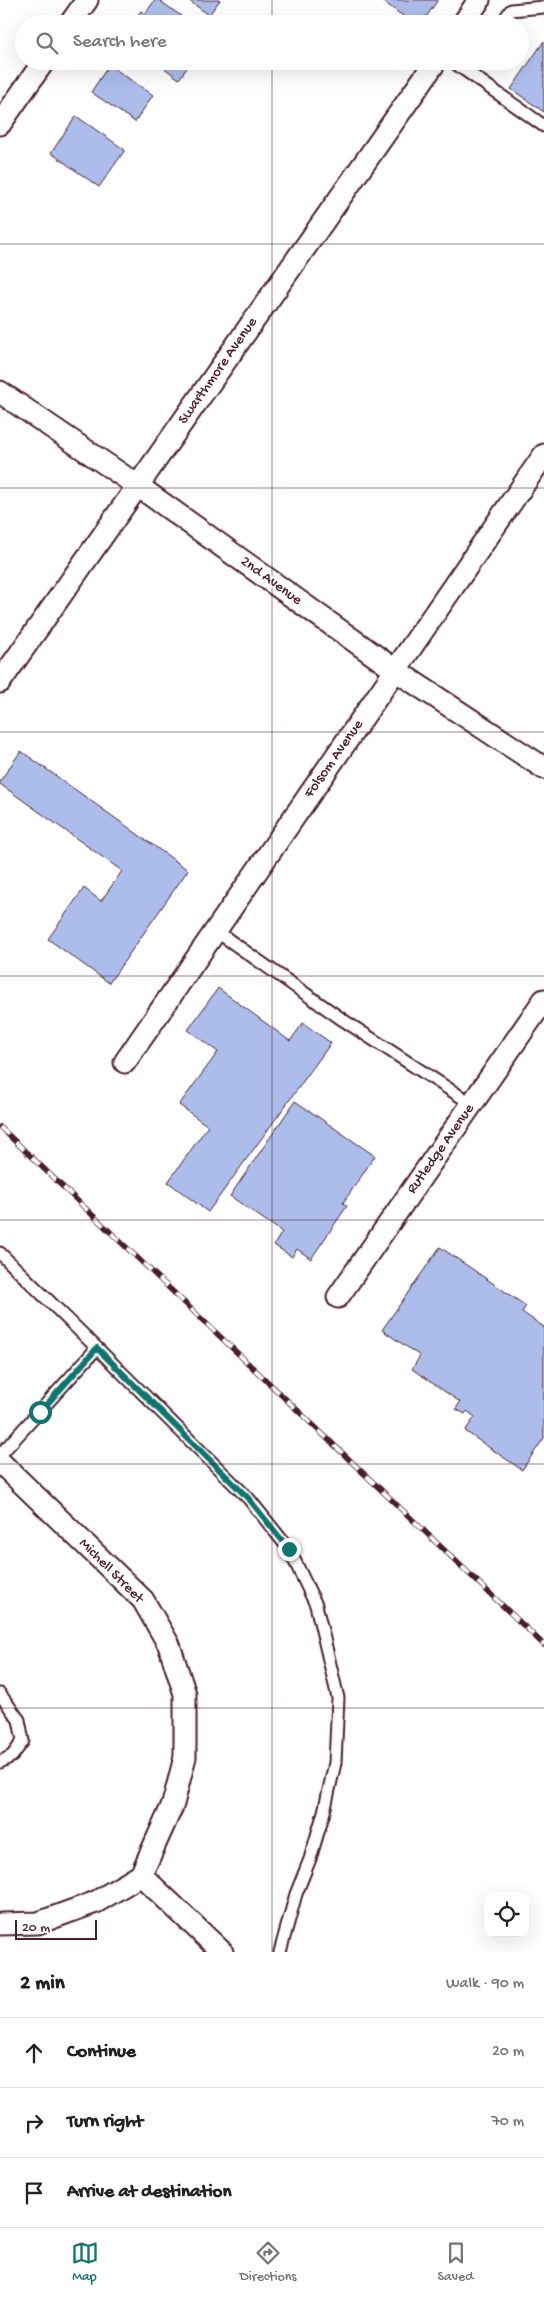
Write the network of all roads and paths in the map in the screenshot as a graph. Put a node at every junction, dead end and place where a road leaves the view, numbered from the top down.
1 (87, 0) edge
2 (479, 0) edge
3 (544, 8) edge
4 (76, 15) edge
5 (469, 15) edge
6 (507, 15) edge
7 (38, 70) edge
8 (430, 70) edge
9 (467, 71) edge
10 (0, 124) edge
11 (544, 126) edge
12 (0, 392) edge
13 (544, 455) edge
14 (138, 486) junction
15 (395, 670) junction
16 (0, 682) edge
17 (544, 768) edge
18 (216, 931) junction
19 (544, 1000) edge
20 (125, 1062) dead end
21 (472, 1104) junction
22 (0, 1253) edge
23 (338, 1297) dead end
24 (97, 1348) junction
25 (0, 1455) edge
26 (0, 1462) edge
27 (0, 1694) edge
28 (0, 1762) edge
29 (141, 1875) junction
30 (0, 1924) edge
31 (222, 1952) edge
32 (280, 1952) edge

1 - 4 street
2 - 5 street
3 - 6 lane
7 - 10 street
8 - 14 street, Swarthmore Avenue
9 - 11 lane
12 - 14 street, 2nd Avenue
13 - 15 street, Folsom Avenue
14 - 15 street, 2nd Avenue
14 - 16 street, Swarthmore Avenue
15 - 17 street, 2nd Avenue
15 - 18 street, Folsom Avenue
18 - 20 street, Folsom Avenue
18 - 21 lane
19 - 21 street, Rutledge Avenue
21 - 23 street, Rutledge Avenue
22 - 24 lane
24 - 25 lane
24 - 32 lane
26 - 29 street, Michell Street
27 - 28 lane
29 - 30 street
29 - 31 street

